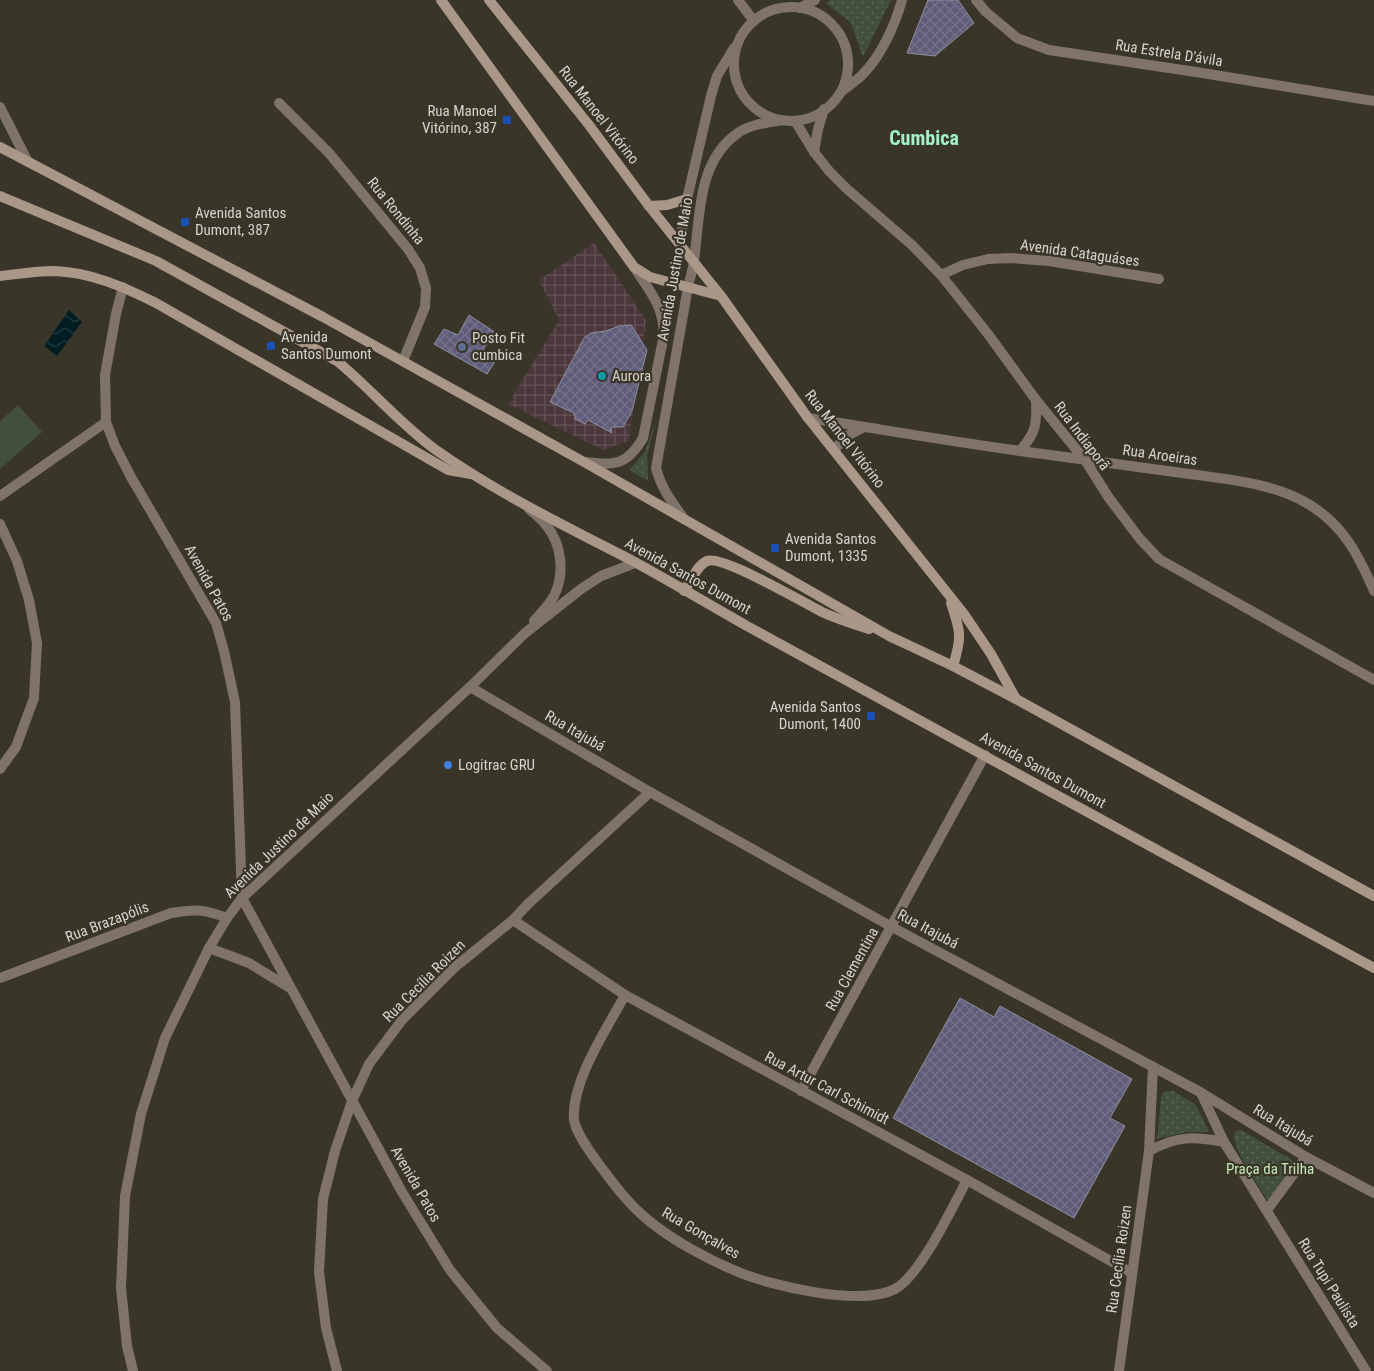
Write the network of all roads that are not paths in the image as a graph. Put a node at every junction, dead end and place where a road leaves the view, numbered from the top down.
1 (441, 0) edge
2 (489, 0) edge
3 (738, 0) edge
4 (778, 0) edge
5 (815, 0) edge
6 (902, 0) edge
7 (976, 0) edge
8 (787, 7) junction
9 (800, 8) junction
10 (754, 21) junction
11 (738, 41) junction
12 (840, 94) junction
13 (1374, 101) edge
14 (279, 103) dead end
15 (0, 107) edge
16 (824, 109) junction
17 (782, 120) junction
18 (795, 121) junction
19 (0, 147) edge
20 (814, 152) junction
21 (28, 162) junction
22 (0, 196) edge
23 (688, 199) junction
24 (649, 206) junction
25 (680, 244) junction
26 (694, 262) junction
27 (634, 267) junction
28 (941, 275) junction
29 (0, 276) edge
30 (1158, 279) dead end
31 (123, 287) junction
32 (688, 287) junction
33 (721, 296) junction
34 (403, 361) junction
35 (1036, 400) junction
36 (808, 418) junction
37 (106, 422) junction
38 (864, 427) junction
39 (834, 450) junction
40 (1020, 451) junction
41 (1085, 460) junction
42 (584, 462) junction
43 (476, 475) junction
44 (0, 496) edge
45 (526, 506) junction
46 (684, 519) junction
47 (0, 524) edge
48 (635, 563) junction
49 (1374, 591) edge
50 (684, 592) junction
51 (950, 597) junction
52 (524, 634) junction
53 (889, 636) junction
54 (952, 666) junction
55 (1374, 680) edge
56 (470, 686) junction
57 (1016, 699) junction
58 (986, 755) junction
59 (0, 769) edge
60 (650, 792) junction
61 (1374, 896) edge
62 (242, 898) junction
63 (227, 918) junction
64 (513, 920) junction
65 (892, 927) junction
66 (209, 948) junction
67 (1374, 968) edge
68 (0, 978) edge
69 (291, 988) junction
70 (625, 995) junction
71 (1153, 1067) junction
72 (801, 1091) junction
73 (1200, 1092) junction
74 (352, 1102) junction
75 (1224, 1142) junction
76 (1149, 1151) junction
77 (1306, 1157) junction
78 (967, 1180) junction
79 (1374, 1193) edge
80 (1267, 1210) junction
81 (1132, 1274) junction
82 (133, 1371) edge
83 (337, 1371) edge
84 (547, 1371) edge
85 (1119, 1371) edge
86 (1366, 1371) edge

1 - 27 main road
2 - 24 main road, Rua Manoel Vitórino
3 - 10 street
4 - 8 street
5 - 9 street
6 - 12 street
7 - 13 street, Rua Estrela D'ávila
8 - 9 street
8 - 10 street
9 - 12 street
10 - 11 street
11 - 17 street
11 - 23 street, Avenida Justino de Maio
12 - 16 street
14 - 34 street, Rua Rondinha
15 - 21 street
16 - 18 street
16 - 20 street
17 - 18 street
17 - 26 street, Avenida Justino de Maio
18 - 20 street, Rua Indiaporã
19 - 21 main road
20 - 28 street, Rua Indiaporã
21 - 34 main road
22 - 43 main road, Avenida Santos Dumont
23 - 24 main road
23 - 25 street, Avenida Justino de Maio
24 - 25 main road, Rua Manoel Vitórino
25 - 26 main road, Rua Manoel Vitórino
26 - 32 street, Avenida Justino de Maio
26 - 33 main road, Rua Manoel Vitórino
27 - 32 main road
27 - 42 street
28 - 30 street, Avenida Cataguáses
28 - 35 street, Rua Indiaporã
29 - 31 main road
31 - 37 street, Avenida Patos
31 - 43 main road
32 - 33 main road
32 - 46 street, Avenida Justino de Maio
33 - 36 main road, Rua Manoel Vitórino
34 - 42 main road
35 - 40 street
35 - 41 street, Rua Indiaporã
36 - 38 street, Rua Aroeiras
36 - 39 main road, Rua Manoel Vitórino
37 - 44 street
37 - 62 street, Avenida Patos
38 - 39 street
38 - 40 street, Rua Aroeiras
39 - 51 main road, Rua Manoel Vitórino
40 - 41 street, Rua Aroeiras
41 - 49 street, Rua Aroeiras
41 - 55 street, Rua Indiaporã
42 - 46 main road
43 - 45 main road, Avenida Santos Dumont
45 - 48 main road, Avenida Santos Dumont
45 - 52 street, Avenida Justino de Maio
46 - 53 main road
47 - 59 street
48 - 50 main road, Avenida Santos Dumont
48 - 52 street, Avenida Justino de Maio
50 - 53 main road
50 - 58 main road, Avenida Santos Dumont
51 - 54 main road, Rua Manoel Vitórino
51 - 57 main road, Rua Manoel Vitórino
52 - 56 street, Avenida Justino de Maio
53 - 54 main road
54 - 57 main road
56 - 60 street, Rua Itajubá
56 - 62 street, Avenida Justino de Maio
57 - 61 main road
58 - 65 street, Rua Clementina
58 - 67 main road, Avenida Santos Dumont
60 - 64 street, Rua Cecília Roizen
60 - 65 street, Rua Itajubá
62 - 63 street, Avenida Justino de Maio
62 - 69 street, Avenida Patos
63 - 66 street, Avenida Justino de Maio
63 - 68 street, Rua Brazapólis
64 - 70 street, Rua Artur Carl Schimidt
64 - 74 street, Rua Cecília Roizen
65 - 71 street, Rua Itajubá
65 - 72 street, Rua Clementina
66 - 69 street
66 - 82 street, Avenida Justino de Maio
69 - 74 street, Avenida Patos
70 - 72 street, Rua Artur Carl Schimidt
70 - 78 street, Rua Gonçalves
71 - 73 street, Rua Itajubá
71 - 76 street, Rua Cecília Roizen
72 - 78 street, Rua Artur Carl Schimidt
73 - 75 street, Rua Tupi Paulista
73 - 77 street, Rua Itajubá
74 - 83 street, Rua Cecília Roizen
74 - 84 street, Avenida Patos
75 - 76 street
75 - 80 street, Rua Tupi Paulista
76 - 81 street, Rua Cecília Roizen
77 - 79 street, Rua Itajubá
77 - 80 street
78 - 81 street, Rua Artur Carl Schimidt
80 - 86 street, Rua Tupi Paulista
81 - 85 street, Rua Cecília Roizen

